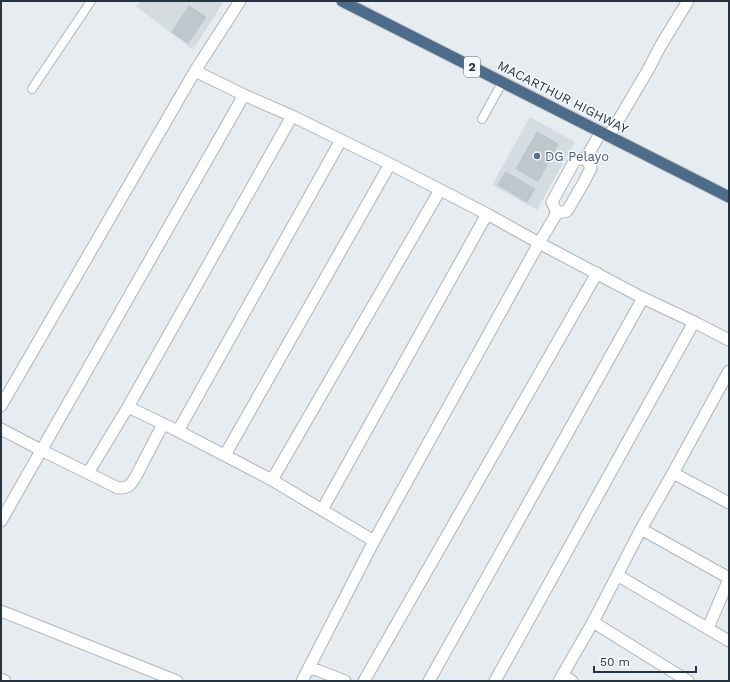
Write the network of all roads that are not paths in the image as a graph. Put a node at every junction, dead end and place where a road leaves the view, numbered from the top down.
1 (91, 1) edge
2 (240, 1) edge
3 (342, 1) edge
4 (688, 1) edge
5 (195, 71) junction
6 (502, 83) junction
7 (32, 89) dead end
8 (244, 95) junction
9 (292, 116) junction
10 (482, 119) dead end
11 (605, 134) junction
12 (341, 140) junction
13 (586, 158) junction
14 (390, 164) junction
15 (440, 190) junction
16 (729, 197) edge
17 (558, 213) junction
18 (487, 214) junction
19 (539, 243) junction
20 (597, 273) junction
21 (643, 298) junction
22 (694, 322) junction
23 (729, 340) edge
24 (729, 371) edge
25 (1, 406) edge
26 (128, 408) junction
27 (163, 424) junction
28 (1, 429) edge
29 (178, 431) junction
30 (41, 450) junction
31 (225, 455) junction
32 (88, 473) junction
33 (673, 473) junction
34 (272, 480) junction
35 (729, 503) edge
36 (322, 510) junction
37 (1, 521) edge
38 (641, 529) junction
39 (374, 541) junction
40 (617, 575) junction
41 (729, 579) edge
42 (1, 611) edge
43 (593, 622) junction
44 (708, 628) junction
45 (729, 641) edge
46 (309, 667) junction
47 (1, 679) edge
48 (565, 679) edge
49 (5, 681) edge
50 (177, 681) edge
51 (302, 681) edge
52 (345, 681) edge
53 (364, 681) edge
54 (429, 681) edge
55 (495, 681) edge
56 (688, 681) edge

1 - 7 lane
2 - 5 street
3 - 6 highway, MACARTHUR HIGHWAY / 2
4 - 11 street
5 - 8 street
5 - 25 street
6 - 10 lane
6 - 11 highway, MACARTHUR HIGHWAY / 2
8 - 9 street
8 - 30 street
9 - 12 street
9 - 26 street
11 - 13 street
11 - 16 highway, MACARTHUR HIGHWAY / 2
12 - 14 street
12 - 29 street
13 - 17 street
13 - 17 street
14 - 15 street
14 - 31 street
15 - 18 street
15 - 34 street
17 - 19 street
18 - 19 street
18 - 36 street
19 - 20 street
19 - 39 street
20 - 21 street
20 - 53 street
21 - 22 street
21 - 54 street
22 - 23 street
22 - 55 street
24 - 33 street
26 - 27 street
26 - 32 street
27 - 29 street
27 - 32 street
28 - 30 street
29 - 31 street
30 - 32 street
30 - 37 street
31 - 34 street
33 - 35 street
33 - 38 street
34 - 36 street
36 - 39 street
38 - 40 street
38 - 41 street
39 - 46 street
40 - 43 street
40 - 44 street
41 - 44 street
42 - 50 street
43 - 48 street
43 - 56 street
44 - 45 street
46 - 51 street
46 - 52 street
47 - 49 street

